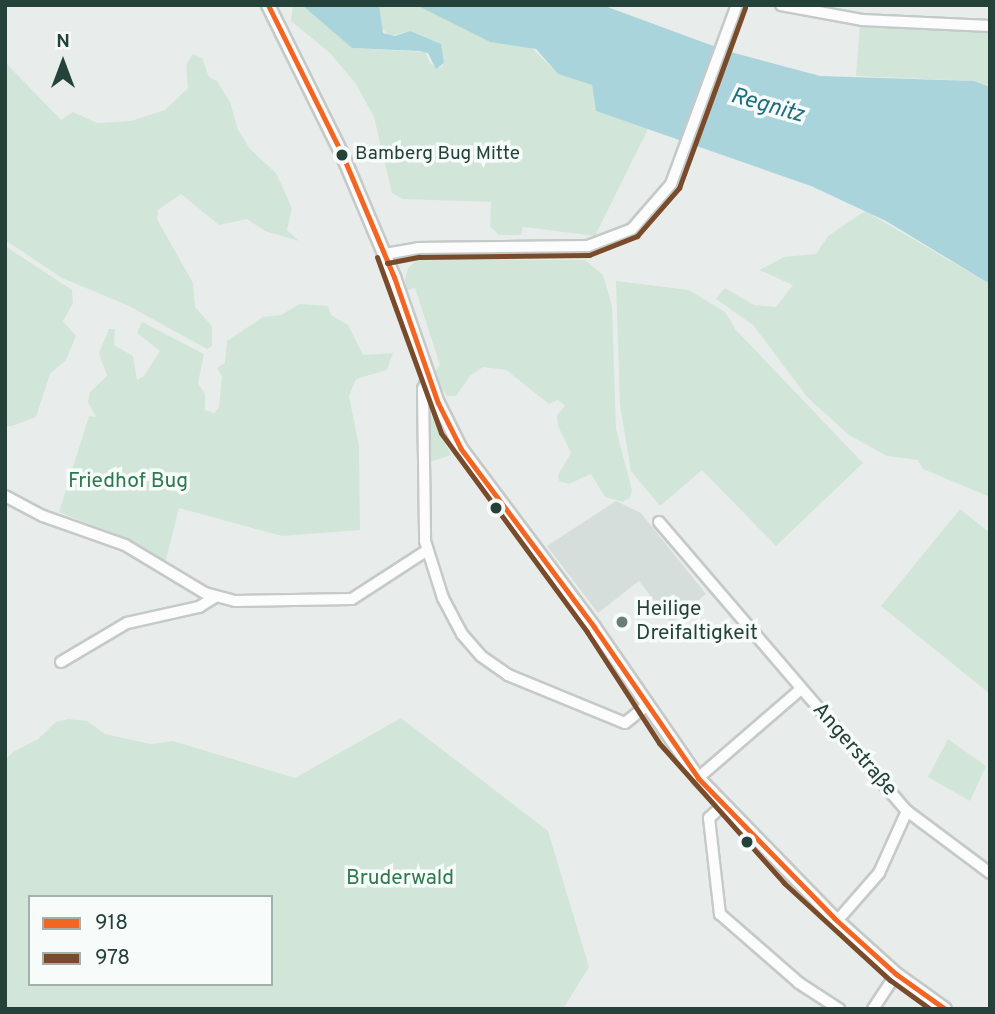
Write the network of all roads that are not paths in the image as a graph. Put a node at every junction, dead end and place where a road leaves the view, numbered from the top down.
1 (268, 5) edge
2 (737, 5) edge
3 (781, 5) edge
4 (990, 26) edge
5 (385, 254) junction
6 (429, 377) junction
7 (5, 496) edge
8 (659, 522) dead end
9 (426, 551) junction
10 (215, 597) junction
11 (61, 662) dead end
12 (800, 690) junction
13 (645, 708) junction
14 (698, 778) junction
15 (722, 806) junction
16 (907, 811) junction
17 (990, 873) edge
18 (837, 921) junction
19 (896, 974) junction
20 (839, 1009) edge
21 (873, 1009) edge
22 (945, 1009) edge

1 - 5 street
2 - 5 street
3 - 4 street
5 - 6 street
6 - 9 street
6 - 13 street
7 - 10 street
8 - 12 street, Angerstraße
9 - 10 street
9 - 13 street
10 - 11 street
12 - 14 street, Angerstraße
12 - 16 street, Angerstraße
13 - 14 street
14 - 15 street
15 - 18 street
15 - 20 street
16 - 17 street, Angerstraße
16 - 18 street, Angerstraße
18 - 19 street
19 - 21 street
19 - 22 street

